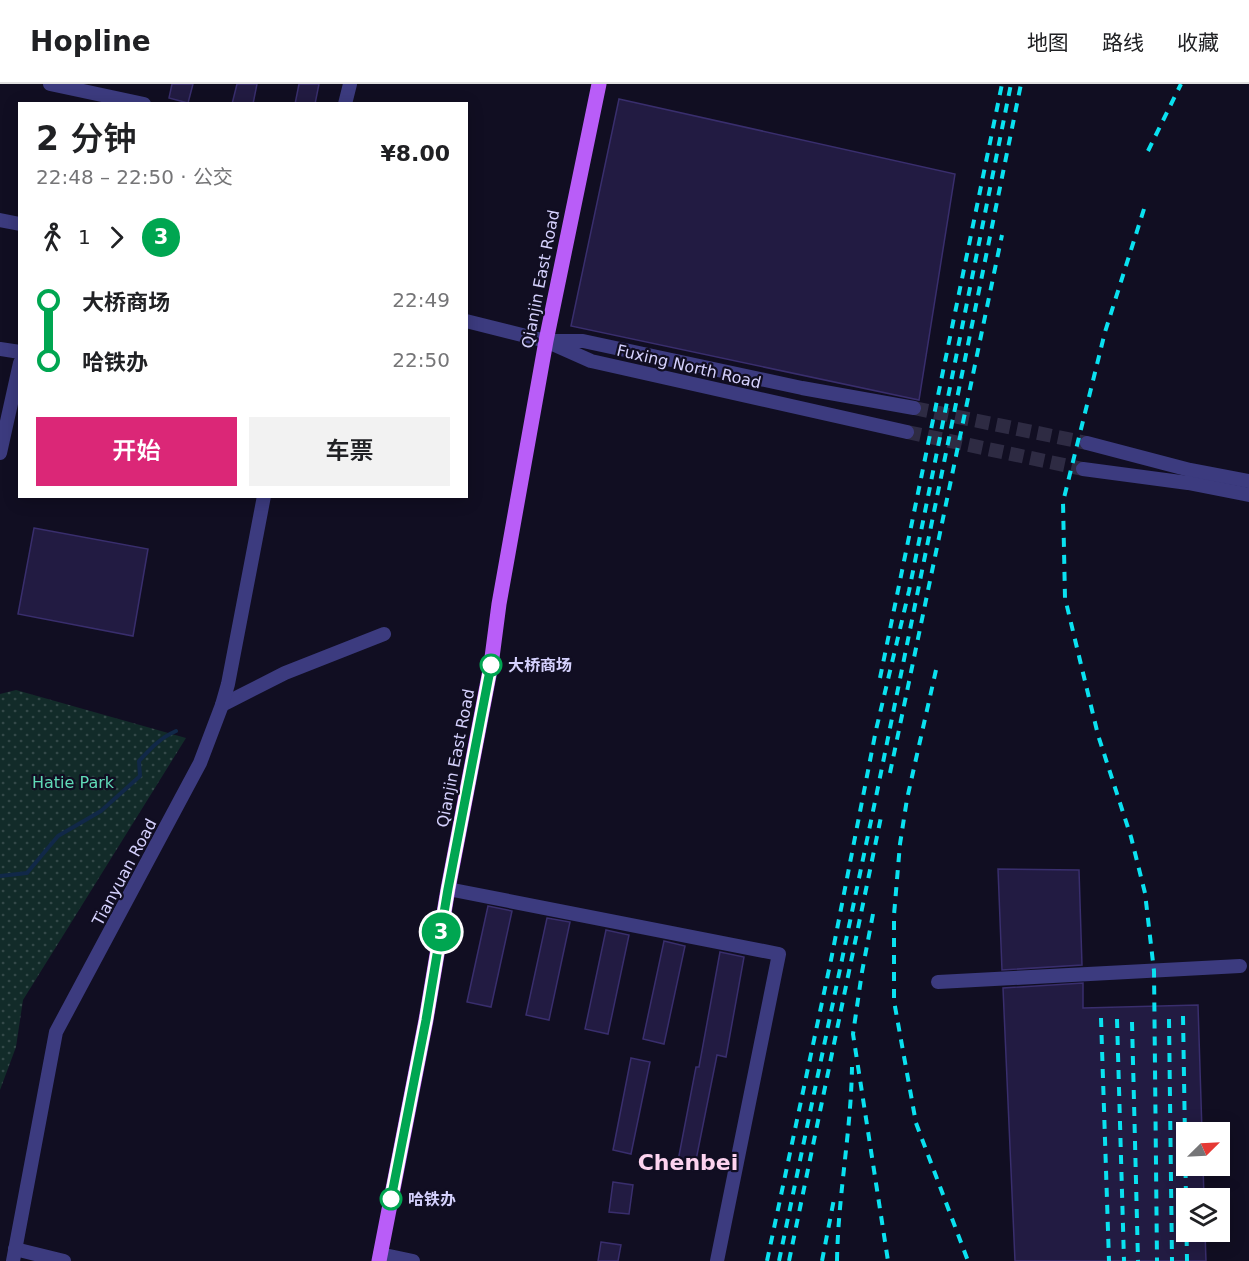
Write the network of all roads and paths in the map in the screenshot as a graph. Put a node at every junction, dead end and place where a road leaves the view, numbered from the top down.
1 (51, 84) edge
2 (350, 84) edge
3 (598, 84) edge
4 (78, 92) edge
5 (133, 102) edge
6 (346, 102) edge
7 (0, 220) edge
8 (18, 224) edge
9 (468, 322) edge
10 (546, 341) junction
11 (0, 349) edge
12 (18, 352) edge
13 (18, 372) edge
14 (914, 408) tunnel mouth
15 (907, 432) tunnel mouth
16 (1087, 443) tunnel mouth
17 (0, 453) edge
18 (1083, 469) tunnel mouth
19 (1249, 481) edge
20 (1249, 495) edge
21 (264, 498) edge
22 (384, 634) dead end
23 (222, 705) junction
24 (448, 889) junction
25 (1240, 966) dead end
26 (938, 982) dead end
27 (14, 1255) edge
28 (379, 1258) edge
29 (64, 1261) edge
30 (413, 1261) edge
31 (717, 1261) edge

1 - 4 street
2 - 6 street
3 - 10 main road, Qianjin East Road
4 - 5 street
7 - 8 street
9 - 10 street, Fuxing North Road
10 - 14 street
10 - 15 street, Fuxing North Road
10 - 24 main road, Qianjin East Road
11 - 12 street
13 - 17 street
16 - 19 street
18 - 20 street
21 - 23 street, Tianyuan Road
22 - 23 street
23 - 27 street, Tianyuan Road
24 - 28 main road, Qianjin East Road
24 - 31 street
25 - 26 street
27 - 29 street
28 - 30 street

